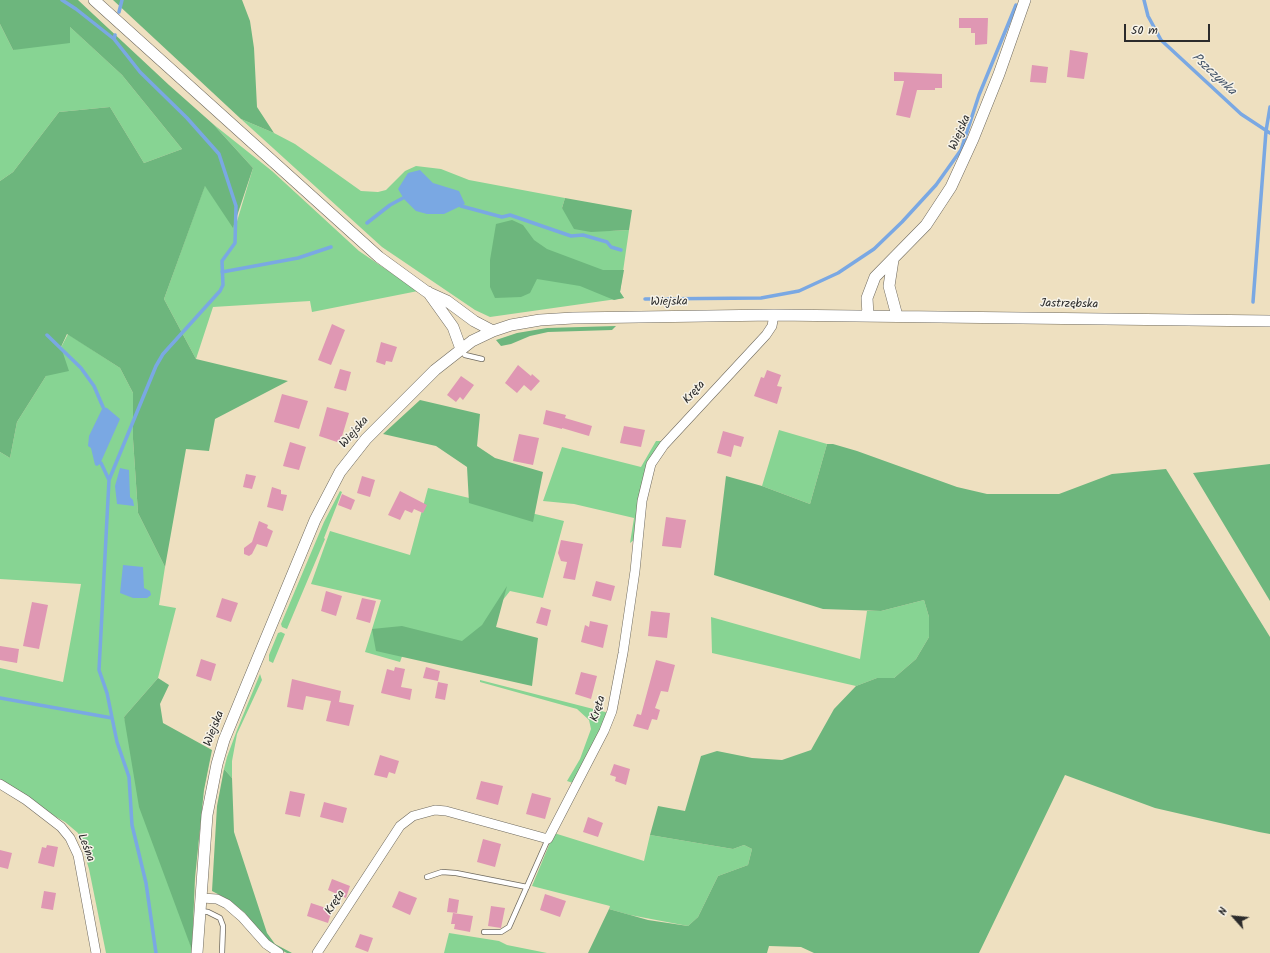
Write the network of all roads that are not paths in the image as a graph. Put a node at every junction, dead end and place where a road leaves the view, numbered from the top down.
1 (94, 0) edge
2 (1025, 0) edge
3 (893, 260) junction
4 (428, 292) junction
5 (774, 315) junction
6 (868, 315) junction
7 (897, 316) junction
8 (1270, 321) edge
9 (493, 331) junction
10 (461, 349) junction
11 (482, 359) dead end
12 (0, 784) edge
13 (548, 839) junction
14 (428, 877) dead end
15 (528, 887) junction
16 (202, 898) junction
17 (201, 911) junction
18 (484, 932) dead end
19 (96, 953) edge
20 (197, 953) edge
21 (222, 953) edge
22 (280, 953) edge
23 (317, 953) edge

1 - 4 street
2 - 3 street, Wiejska
3 - 6 street, Wiejska
3 - 7 street
4 - 9 street
4 - 10 street
5 - 6 street, Wiejska
5 - 9 street, Wiejska
5 - 13 street, Kręta
6 - 7 street, Jastrzębska
7 - 8 street, Jastrzębska
9 - 10 street, Wiejska
10 - 11 lane
10 - 16 street, Wiejska
12 - 19 street, Leśna
13 - 15 lane
13 - 23 street, Kręta
14 - 15 lane
15 - 18 lane
16 - 17 street, Wiejska
16 - 22 street
17 - 20 street, Wiejska
17 - 21 lane

